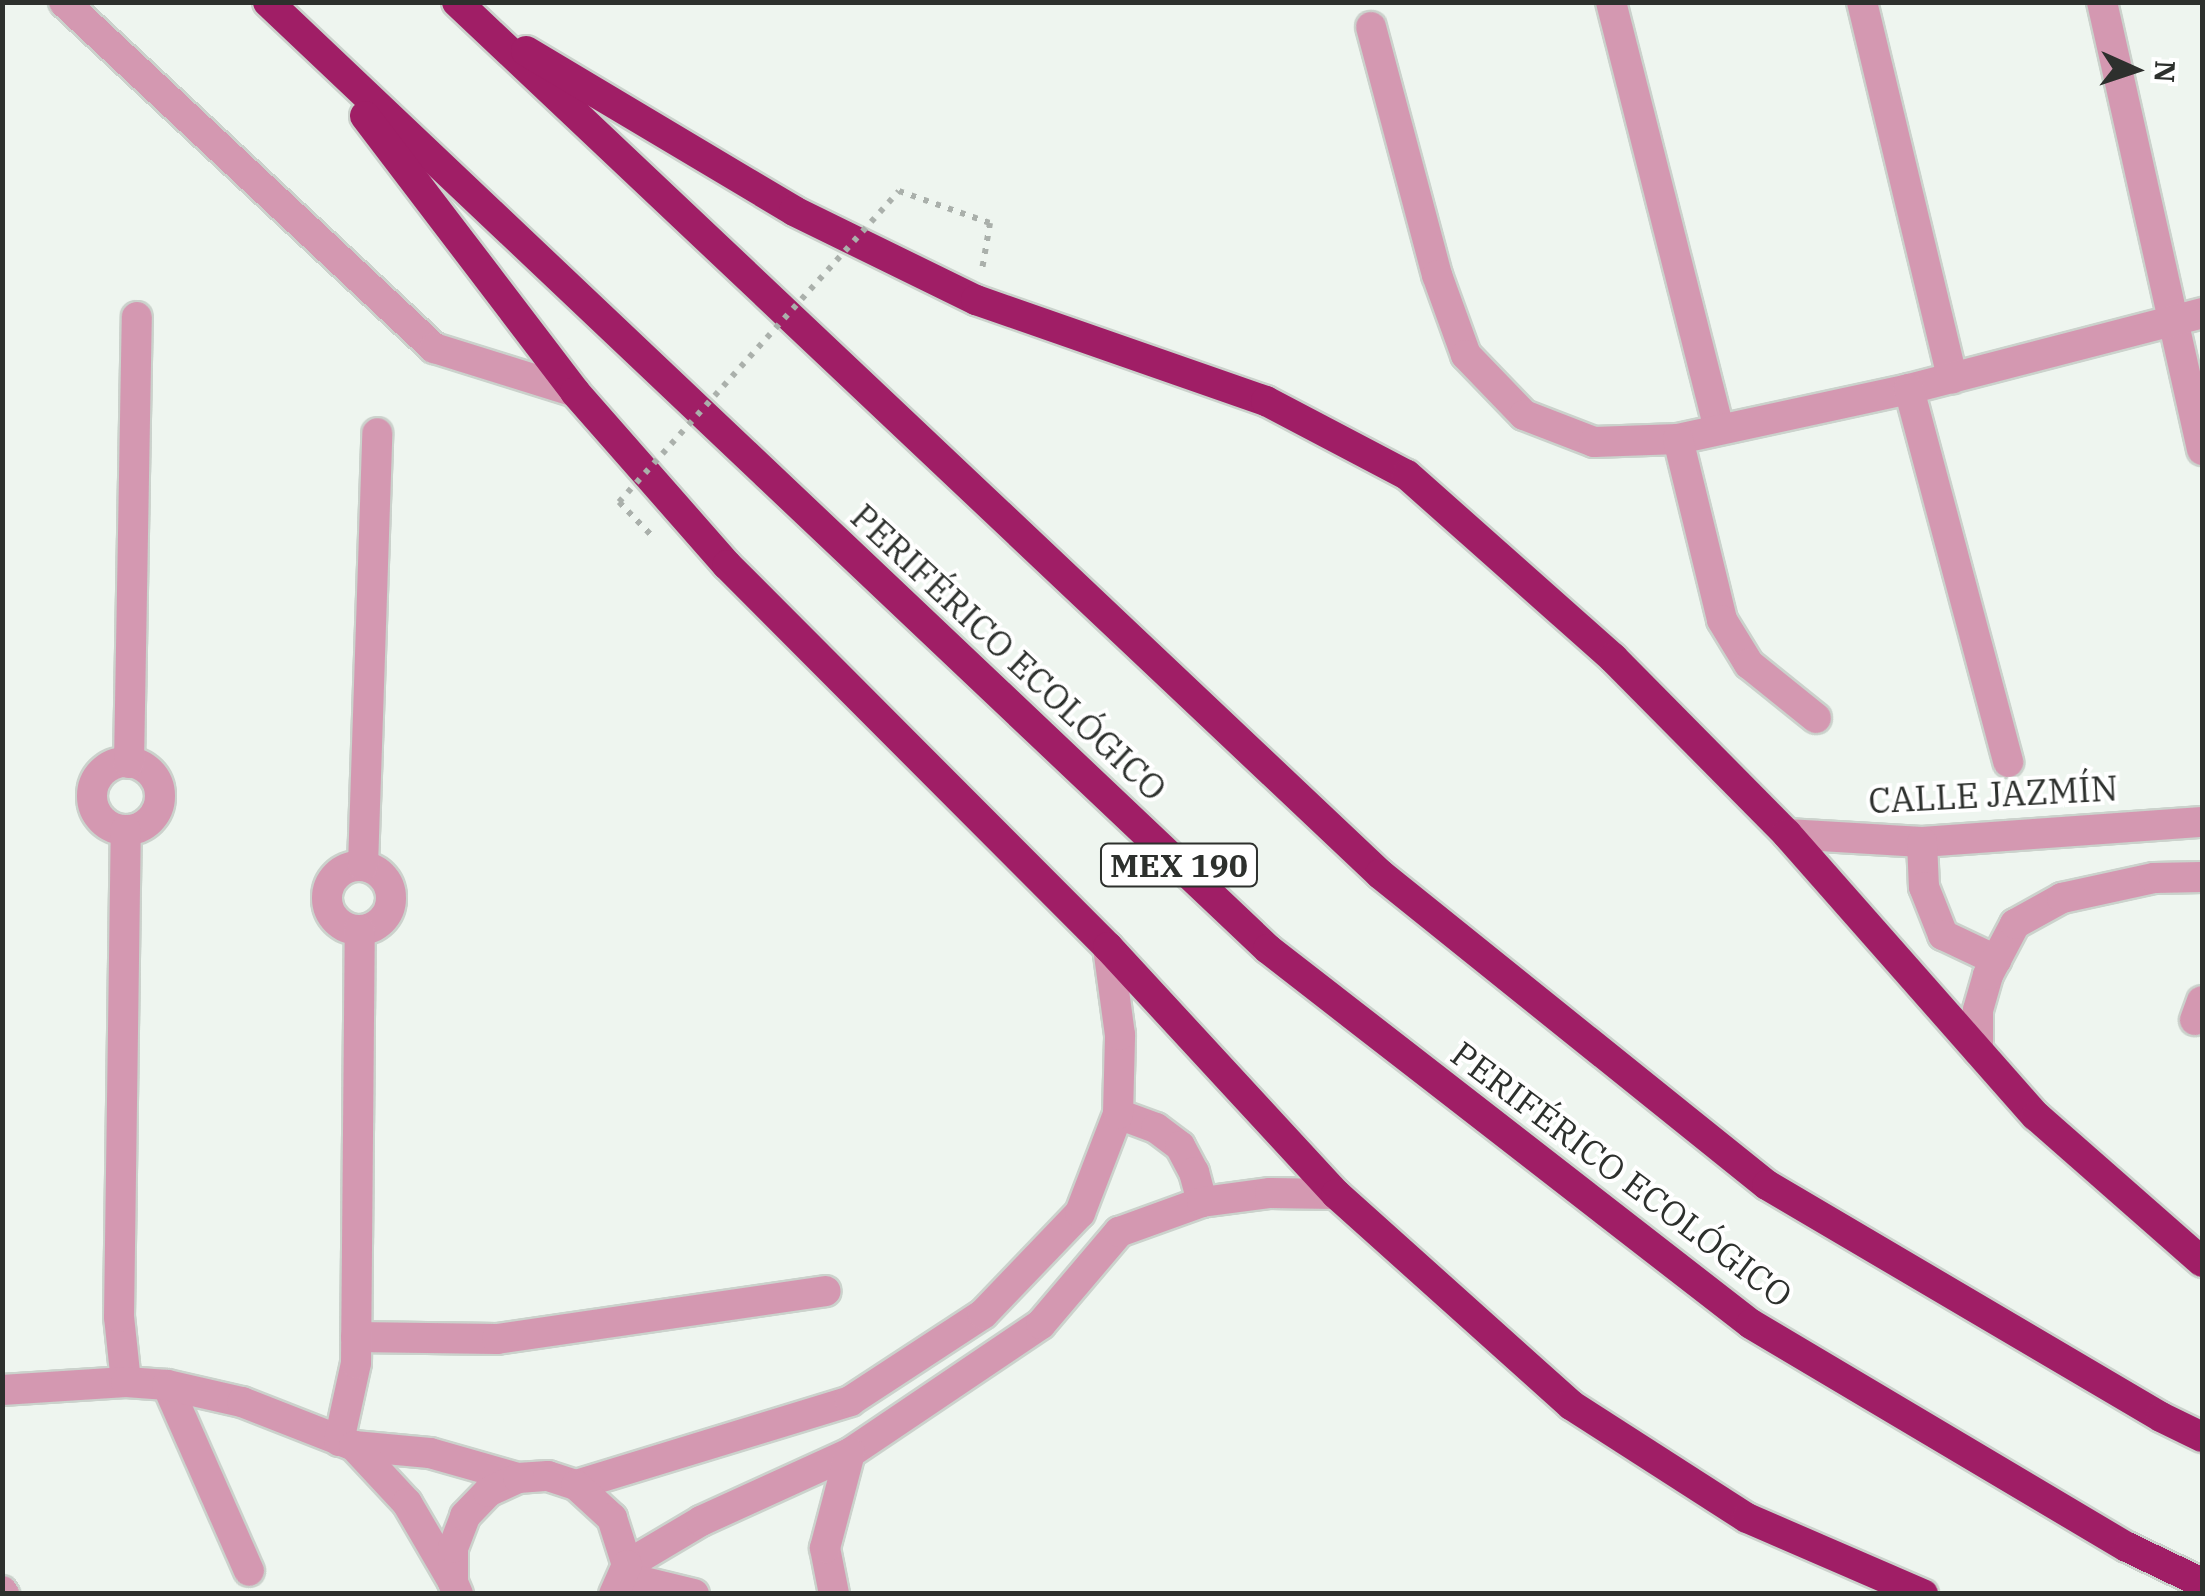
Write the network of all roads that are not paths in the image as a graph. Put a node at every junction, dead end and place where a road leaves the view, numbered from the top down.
1 (64, 2) edge
2 (268, 2) edge
3 (1611, 2) edge
4 (1862, 2) edge
5 (2102, 2) edge
6 (467, 12) edge
7 (1371, 27) dead end
8 (312, 46) junction
9 (2202, 313) edge
10 (137, 318) dead end
11 (2172, 320) junction
12 (1952, 378) junction
13 (1908, 389) junction
14 (575, 392) junction
15 (1719, 429) junction
16 (378, 433) dead end
17 (1678, 438) junction
18 (2202, 450) edge
19 (1816, 718) dead end
20 (2008, 762) dead end
21 (129, 763) junction
22 (2202, 822) edge
23 (126, 830) junction
24 (1788, 834) junction
25 (1922, 842) junction
26 (363, 866) junction
27 (2202, 876) edge
28 (360, 930) junction
29 (1108, 947) junction
30 (1996, 960) junction
31 (1978, 1051) junction
32 (1118, 1114) junction
33 (1336, 1194) junction
34 (1202, 1202) junction
35 (2202, 1262) edge
36 (826, 1290) dead end
37 (356, 1338) junction
38 (126, 1382) junction
39 (167, 1386) junction
40 (2, 1390) edge
41 (2202, 1436) edge
42 (346, 1444) junction
43 (850, 1453) junction
44 (518, 1478) junction
45 (576, 1485) junction
46 (250, 1571) dead end
47 (622, 1578) edge
48 (2202, 1584) edge
49 (456, 1588) edge
50 (694, 1594) edge
51 (834, 1594) edge
52 (1922, 1594) edge

1 - 14 street
2 - 8 highway, PERIFÉRICO ECOLÓGICO / MEX 190
3 - 15 street
4 - 12 street
5 - 11 street
6 - 24 highway
6 - 41 highway
7 - 17 street
8 - 14 highway
8 - 48 highway, PERIFÉRICO ECOLÓGICO / MEX 190
9 - 11 street
10 - 21 street
11 - 12 street
11 - 18 street
12 - 13 street
13 - 15 street
13 - 20 street
14 - 29 highway
15 - 17 street
16 - 26 street
17 - 19 street
21 - 23 street
21 - 23 street
22 - 25 street, CALLE JAZMÍN
23 - 38 street
24 - 25 street, CALLE JAZMÍN
24 - 31 highway
25 - 30 street
26 - 28 street
26 - 28 street
27 - 30 street
28 - 37 street
29 - 32 street
29 - 33 highway
30 - 31 street
31 - 35 highway
32 - 34 street
32 - 45 street
33 - 34 street
33 - 52 highway
34 - 43 street
36 - 37 street
37 - 42 street
38 - 39 street
38 - 40 street
39 - 42 street
39 - 46 street
42 - 44 street
42 - 49 street
43 - 47 street
43 - 51 street
44 - 45 street
44 - 49 street
45 - 47 street
47 - 50 street

